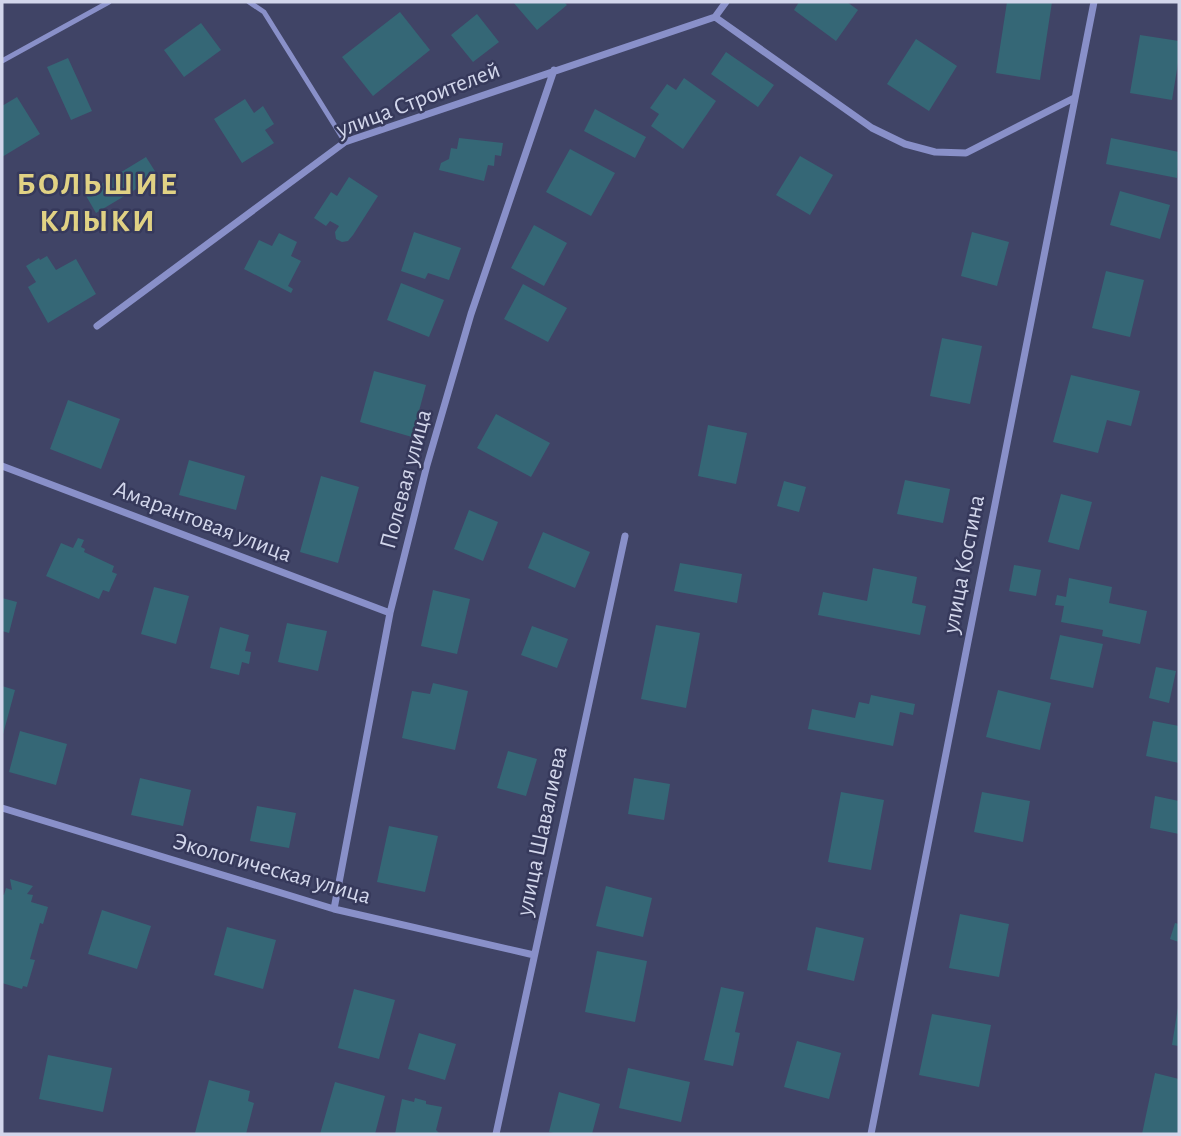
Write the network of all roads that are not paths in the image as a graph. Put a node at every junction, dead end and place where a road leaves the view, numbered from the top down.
1 (108, 2) edge
2 (249, 2) edge
3 (726, 2) edge
4 (1094, 2) edge
5 (715, 17) junction
6 (2, 61) edge
7 (554, 69) junction
8 (1074, 98) junction
9 (345, 142) junction
10 (97, 326) dead end
11 (2, 466) edge
12 (625, 536) dead end
13 (390, 613) junction
14 (2, 808) edge
15 (334, 909) junction
16 (534, 955) junction
17 (496, 1134) edge
18 (871, 1134) edge

1 - 6 lane
2 - 9 lane
3 - 5 street
4 - 8 street, улица Костина
5 - 7 street, улица Строителей
5 - 8 street
7 - 9 street, улица Строителей
7 - 13 street, Полевая улица
8 - 18 street, улица Костина
9 - 10 street, улица Строителей
11 - 13 street, Амарантовая улица
12 - 16 street, улица Шавалиева
13 - 15 street, Полевая улица
14 - 15 street, Экологическая улица
15 - 16 street, Экологическая улица
16 - 17 street, улица Шавалиева

